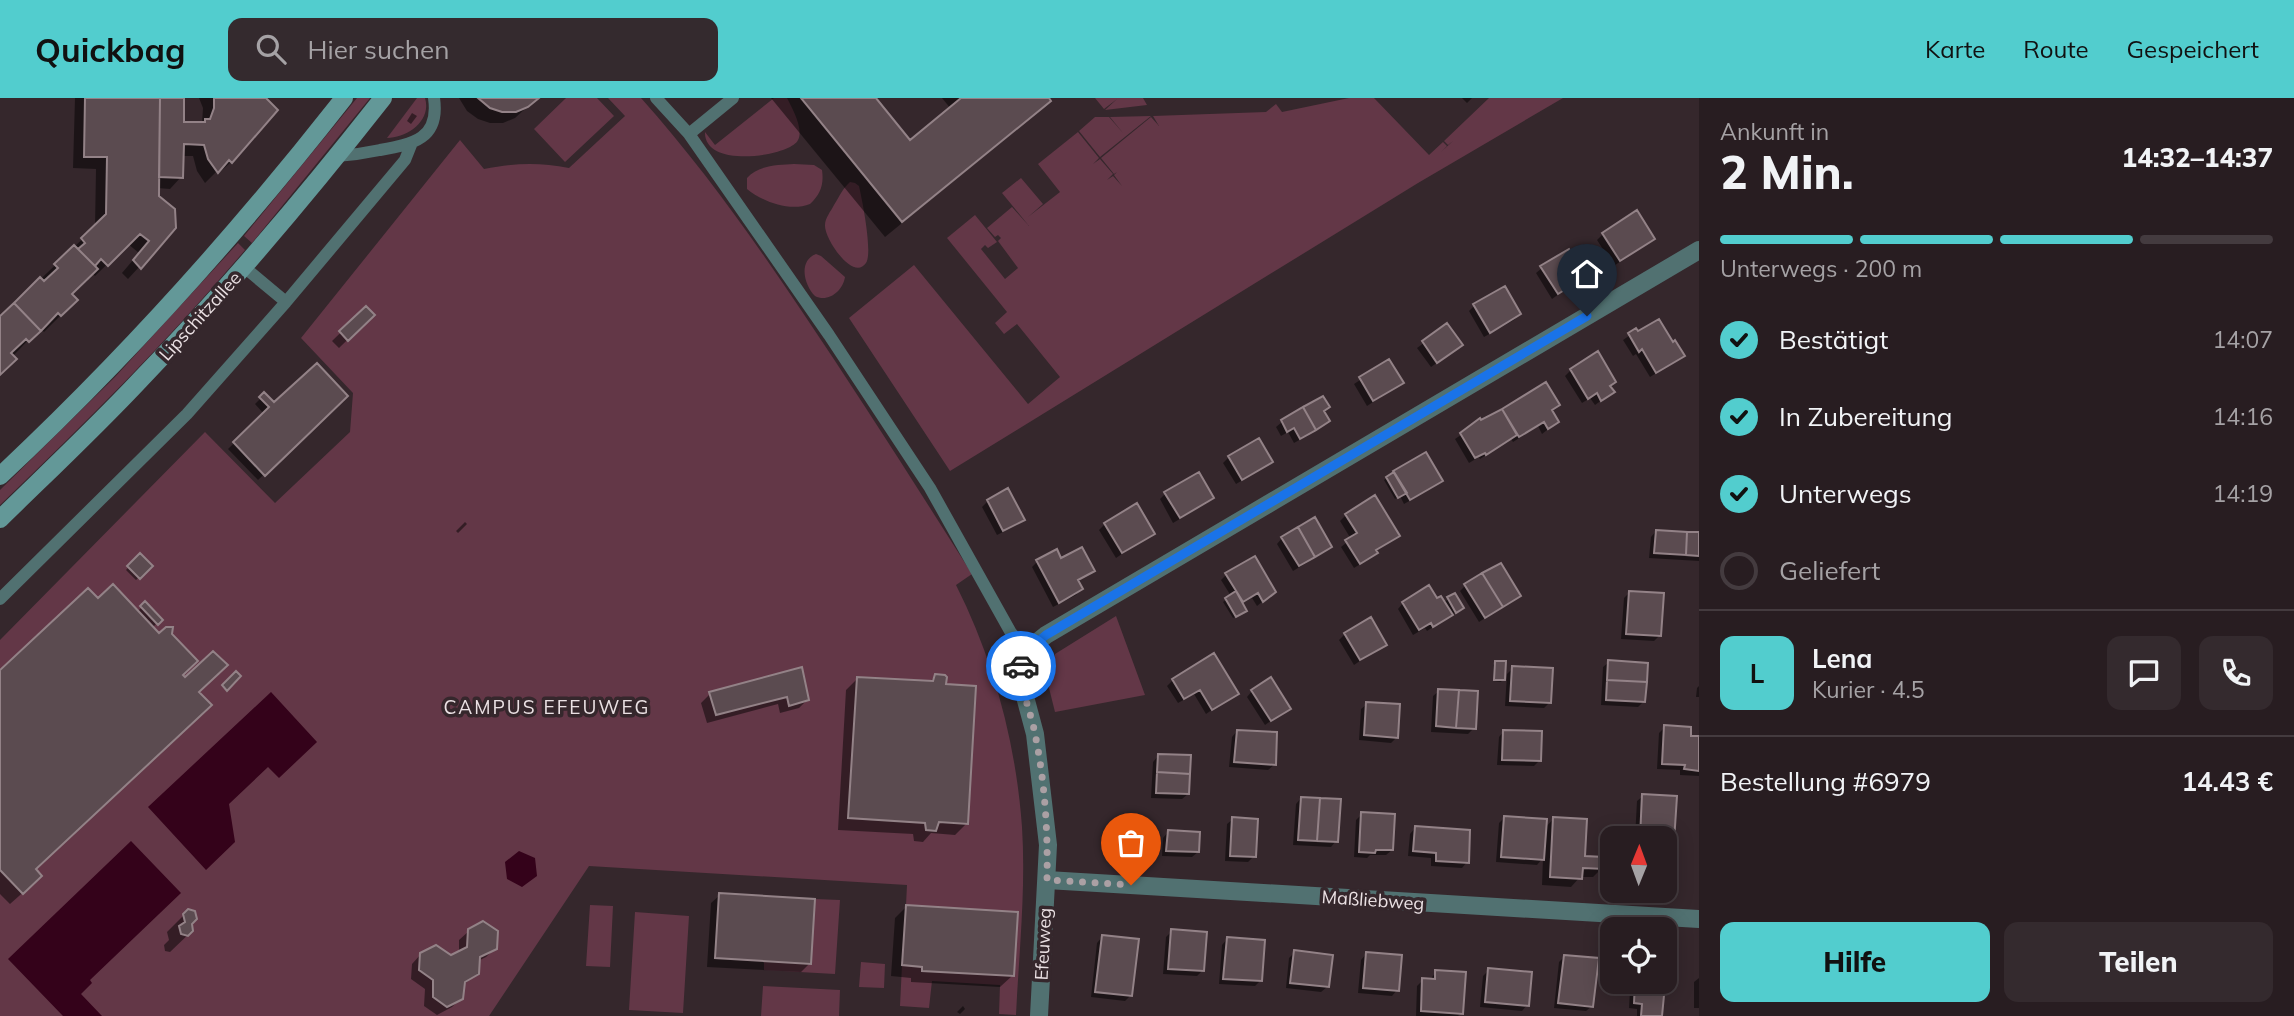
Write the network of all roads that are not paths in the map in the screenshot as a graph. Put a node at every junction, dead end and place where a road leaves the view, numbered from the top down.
1 (344, 98) edge
2 (383, 98) edge
3 (434, 98) edge
4 (656, 98) edge
5 (733, 98) edge
6 (689, 134) junction
7 (411, 145) junction
8 (337, 156) junction
9 (1699, 250) edge
10 (244, 267) junction
11 (286, 302) junction
12 (0, 476) edge
13 (0, 519) edge
14 (0, 599) edge
15 (1025, 652) junction
16 (1047, 880) junction
17 (1699, 919) edge
18 (1039, 1016) edge

1 - 12 street, Lipschitzallee
2 - 8 street, Lipschitzallee
3 - 7 lane
4 - 6 lane
5 - 6 lane
6 - 15 lane
7 - 8 lane
7 - 11 lane
8 - 10 street, Lipschitzallee
9 - 15 street
10 - 11 lane
10 - 13 street, Lipschitzallee
11 - 14 lane
15 - 16 street, Efeuweg
16 - 17 street, Maßliebweg
16 - 18 street, Efeuweg

